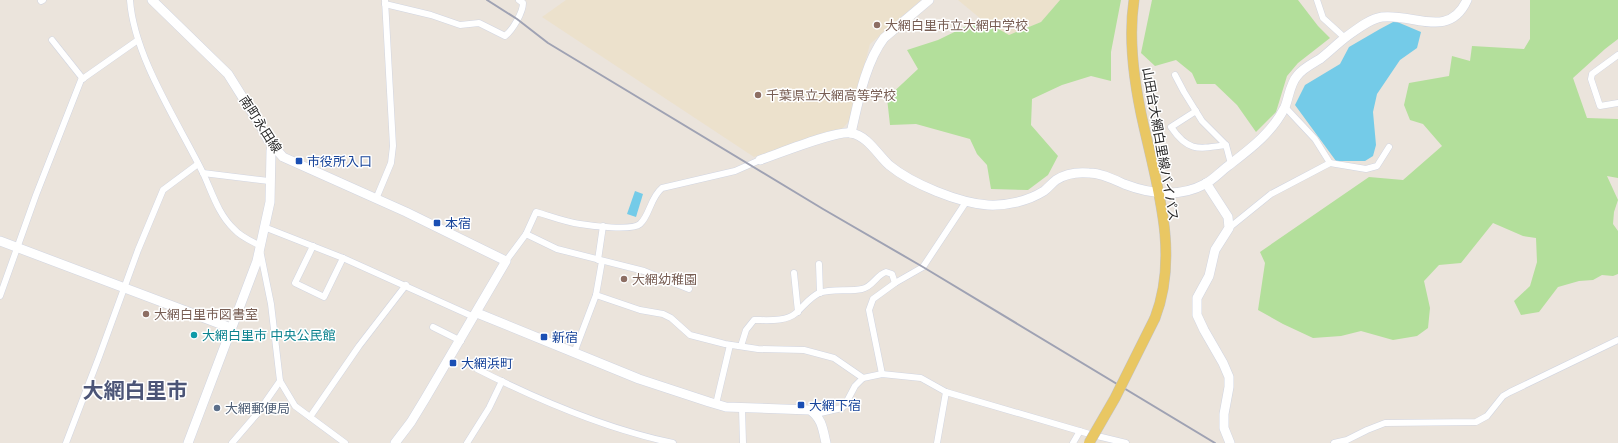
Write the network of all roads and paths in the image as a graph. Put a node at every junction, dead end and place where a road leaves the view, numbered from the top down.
1 (130, 0) edge
2 (152, 0) edge
3 (519, 0) edge
4 (929, 0) edge
5 (1134, 0) edge
6 (1317, 0) edge
7 (1467, 0) edge
8 (385, 2) edge
9 (1345, 38) junction
10 (52, 40) dead end
11 (138, 40) junction
12 (1618, 55) edge
13 (1175, 75) dead end
14 (83, 79) junction
15 (1618, 103) edge
16 (1285, 107) junction
17 (1196, 111) junction
18 (851, 133) junction
19 (1226, 145) junction
20 (272, 146) junction
21 (1389, 147) dead end
22 (760, 160) joint
23 (198, 164) junction
24 (1231, 164) junction
25 (1330, 164) junction
26 (203, 173) junction
27 (269, 181) junction
28 (1206, 183) junction
29 (1160, 192) junction
30 (376, 199) junction
31 (966, 202) junction
32 (603, 226) junction
33 (264, 227) junction
34 (1230, 228) junction
35 (526, 234) junction
36 (0, 241) edge
37 (260, 245) junction
38 (313, 246) junction
39 (19, 247) junction
40 (343, 258) junction
41 (600, 260) junction
42 (506, 261) junction
43 (819, 264) dead end
44 (794, 273) dead end
45 (895, 283) junction
46 (406, 285) junction
47 (124, 287) junction
48 (690, 289) dead end
49 (820, 293) junction
50 (596, 295) junction
51 (0, 296) edge
52 (798, 312) junction
53 (476, 315) junction
54 (433, 327) dead end
55 (231, 328) junction
56 (1618, 340) edge
57 (460, 341) junction
58 (730, 345) junction
59 (741, 346) junction
60 (574, 353) junction
61 (477, 369) dead end
62 (882, 374) junction
63 (863, 378) junction
64 (280, 381) junction
65 (502, 381) junction
66 (946, 392) junction
67 (716, 404) junction
68 (742, 408) junction
69 (816, 414) junction
70 (310, 417) junction
71 (1080, 431) junction
72 (1100, 440) edge
73 (66, 443) edge
74 (188, 443) edge
75 (232, 443) edge
76 (346, 443) edge
77 (395, 443) edge
78 (467, 443) edge
79 (673, 443) edge
80 (743, 443) edge
81 (826, 443) edge
82 (937, 443) edge
83 (1073, 443) edge
84 (1089, 443) edge
85 (1126, 443) edge
86 (1230, 443) edge
87 (1334, 443) edge

1 - 11 street
2 - 20 street, 南町永田線
3 - 8 street
4 - 18 street
5 - 29 main road, 山田台大網白里線バイパス
6 - 9 street
7 - 9 street
8 - 30 street
9 - 16 street
10 - 14 street
11 - 14 street
11 - 23 street
12 - 15 street
13 - 17 street
14 - 39 street
16 - 24 street
16 - 25 street
17 - 19 street
17 - 19 street
18 - 22 street
18 - 31 street
19 - 24 street
20 - 27 street
20 - 30 street, 南町永田線
21 - 25 street
22 - 32 street
23 - 26 street
23 - 47 street
24 - 28 street
25 - 34 street
26 - 27 street
26 - 37 street
27 - 33 street
28 - 29 street
28 - 34 street
29 - 31 street
29 - 84 main road, 山田台大網白里線バイパス, bridge
30 - 42 street, 南町永田線
31 - 45 street
32 - 35 street
32 - 41 street
33 - 37 street
33 - 38 street
34 - 86 street
35 - 41 street
35 - 42 street
36 - 39 street
37 - 55 street
37 - 64 street
38 - 40 street
38 - 40 street
39 - 47 street
39 - 51 street
40 - 46 street
41 - 48 street
41 - 50 street
42 - 53 street
43 - 49 street
44 - 52 street
45 - 49 street
45 - 62 street
46 - 53 street
46 - 70 street
47 - 55 street
47 - 73 street
49 - 52 street
50 - 58 street
50 - 60 street
52 - 59 street
53 - 57 street
53 - 60 street
54 - 57 street
55 - 74 street
56 - 87 street
57 - 77 street
58 - 59 street
58 - 67 street
59 - 63 street
60 - 67 street
61 - 65 street
62 - 63 street
62 - 66 street
63 - 69 street
64 - 70 street
64 - 75 street
65 - 78 street
65 - 79 street
66 - 71 street
66 - 82 street
67 - 68 street
68 - 69 street
68 - 80 street
69 - 81 street
70 - 76 street
71 - 72 street
71 - 83 street
72 - 85 street

